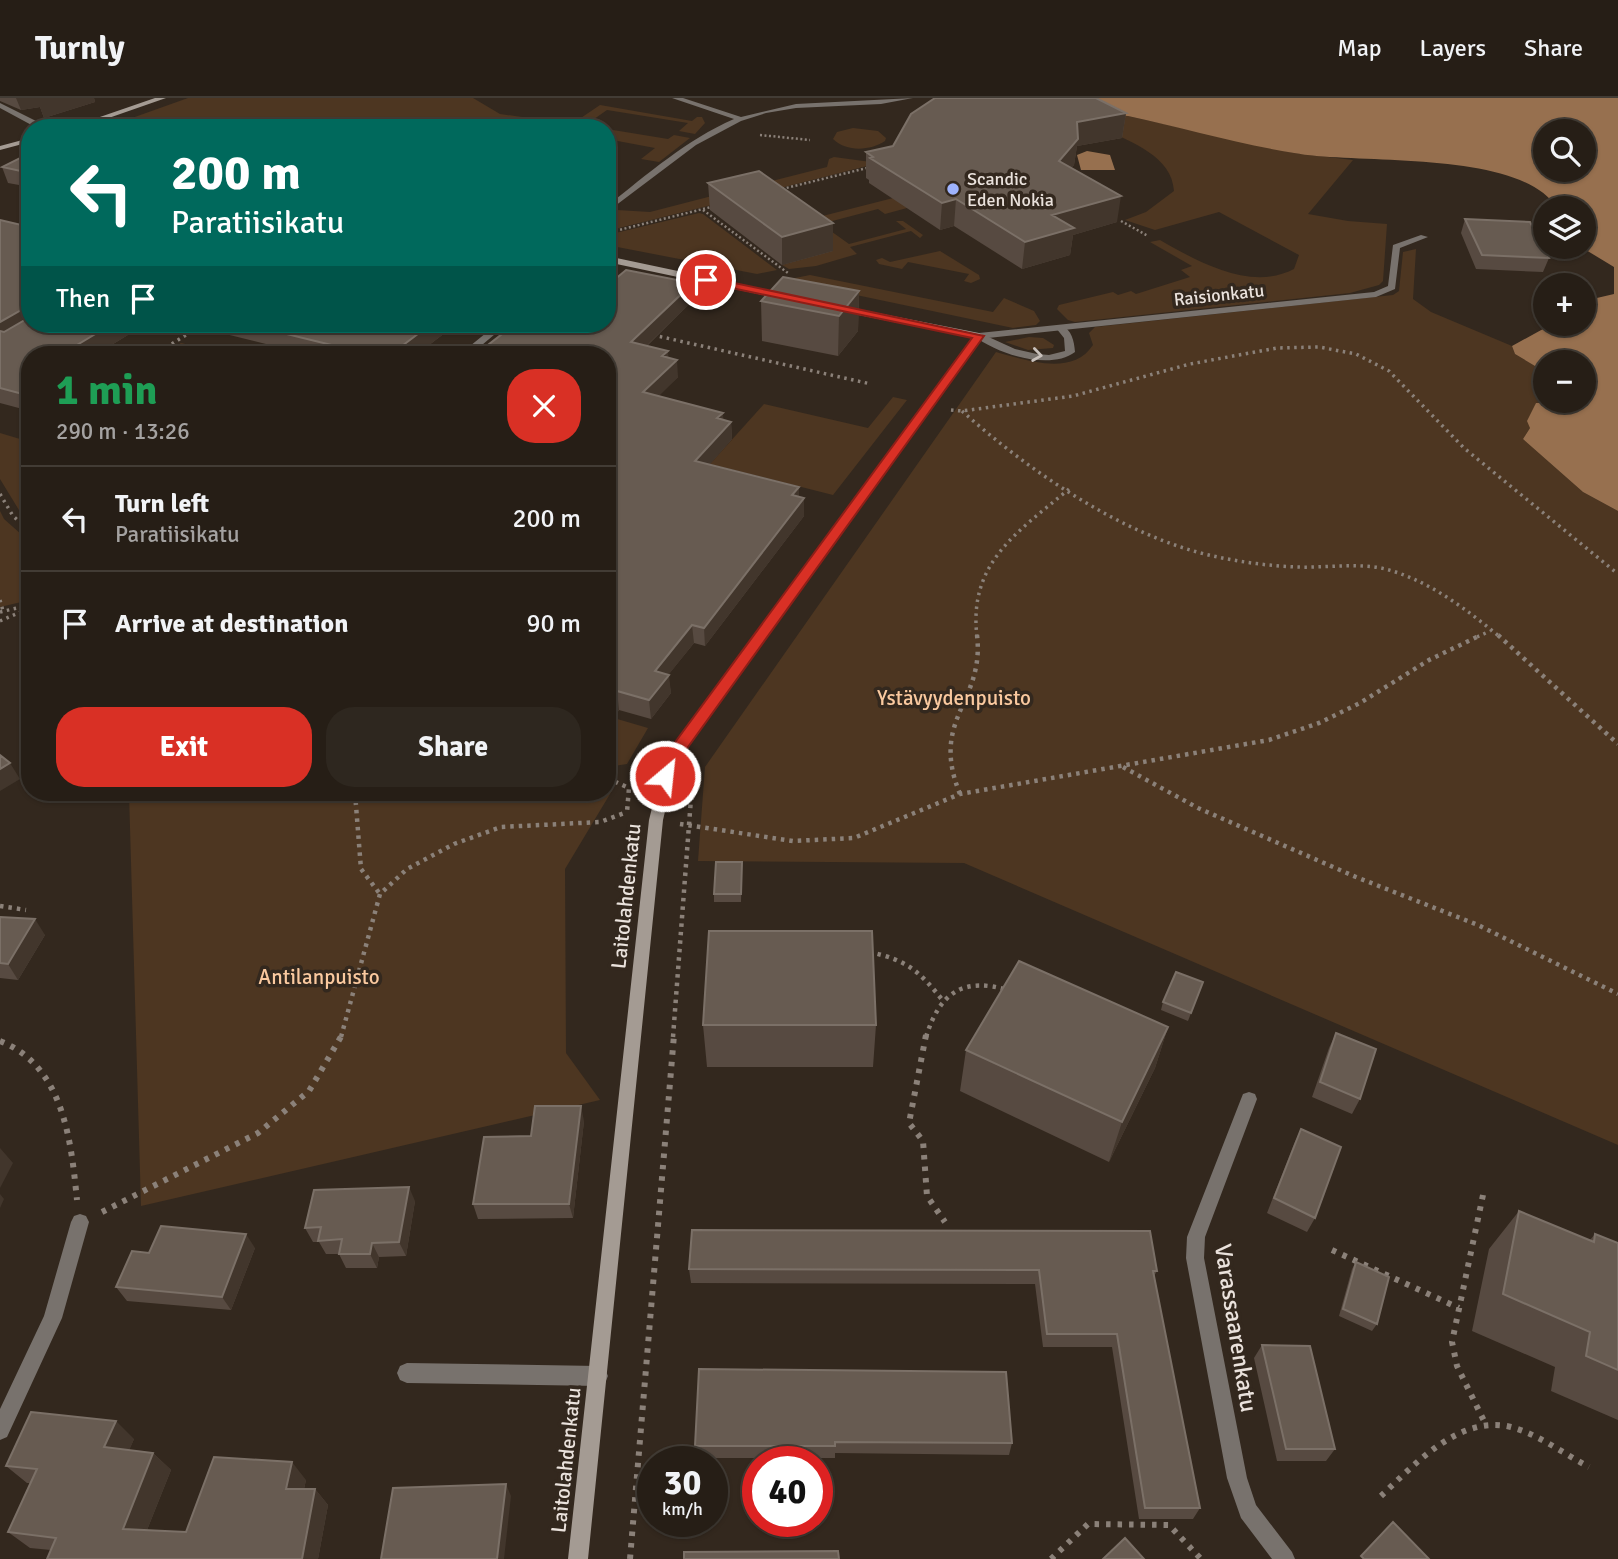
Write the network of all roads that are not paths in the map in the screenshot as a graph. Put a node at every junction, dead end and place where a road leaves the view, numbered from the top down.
1 (162, 98) edge
2 (676, 98) edge
3 (909, 98) edge
4 (0, 105) edge
5 (738, 118) junction
6 (26, 119) edge
7 (99, 119) edge
8 (21, 142) edge
9 (0, 148) edge
10 (616, 203) edge
11 (1424, 237) dead end
12 (616, 261) edge
13 (795, 299) edge
14 (835, 307) edge
15 (1061, 328) junction
16 (491, 333) edge
17 (979, 336) junction
18 (475, 346) edge
19 (1249, 1099) dead end
20 (80, 1223) road end
21 (407, 1373) dead end
22 (598, 1376) junction
23 (0, 1430) edge
24 (578, 1559) edge
25 (1285, 1559) edge

1 - 7 street
2 - 5 street
3 - 5 street
4 - 6 street
5 - 10 street
8 - 9 street
11 - 15 street, Raisionkatu
12 - 13 street
14 - 17 street
15 - 17 street, Raisionkatu
17 -> 15 street
16 - 18 street
17 - 22 street, Laitolahdenkatu
19 - 25 street, Varassaarenkatu
20 - 23 street
21 - 22 street
22 - 24 street, Laitolahdenkatu

